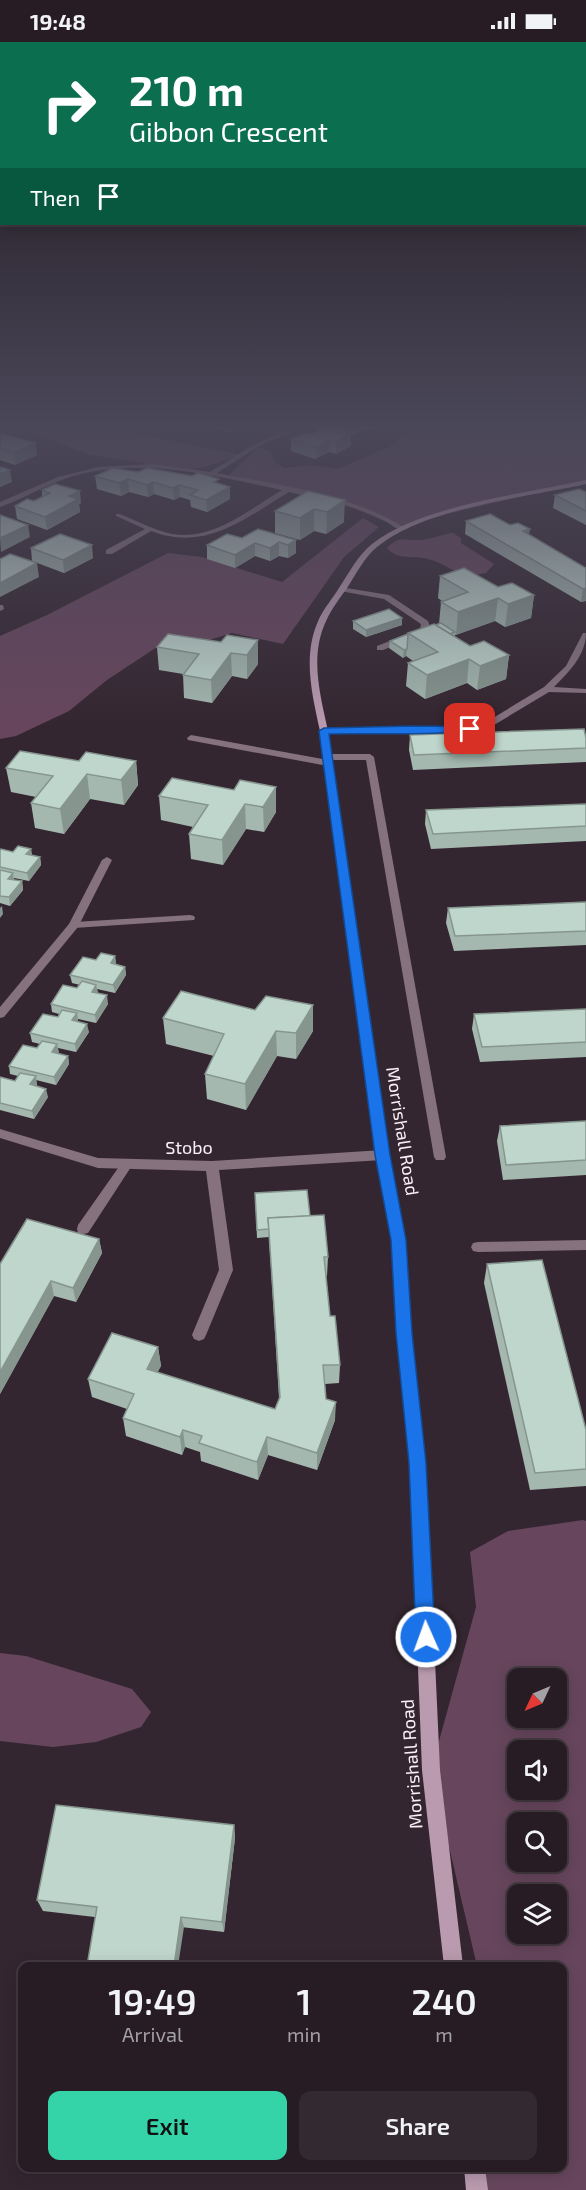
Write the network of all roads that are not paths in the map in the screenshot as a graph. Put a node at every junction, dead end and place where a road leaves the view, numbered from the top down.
1 (144, 526) edge
2 (224, 526) edge
3 (397, 526) edge
4 (407, 526) edge
5 (401, 528) junction
6 (150, 529) junction
7 (109, 552) dead end
8 (343, 589) junction
9 (586, 634) edge
10 (583, 646) edge
11 (380, 648) dead end
12 (547, 689) junction
13 (586, 691) edge
14 (324, 731) junction
15 (191, 738) dead end
16 (327, 760) junction
17 (107, 860) dead end
18 (190, 918) dead end
19 (74, 925) junction
20 (0, 1014) edge
21 (0, 1133) edge
22 (382, 1155) junction
23 (440, 1157) dead end
24 (126, 1164) junction
25 (212, 1166) junction
26 (83, 1229) dead end
27 (586, 1245) edge
28 (478, 1247) dead end
29 (199, 1335) dead end
30 (453, 1962) edge
31 (475, 2172) edge
32 (477, 2190) edge

1 - 6 street
2 - 6 street
3 - 5 street
4 - 5 street, Morrishall Road
5 - 8 street, Morrishall Road
6 - 7 street
8 - 11 street
8 - 14 street, Morrishall Road
9 - 10 street
10 - 12 street
12 - 13 street
12 - 14 street
14 - 16 street, Morrishall Road
15 - 16 street
16 - 22 street, Morrishall Road
16 - 23 street
17 - 19 street
18 - 19 street
19 - 20 street
21 - 24 street, Stobo
22 - 25 street, Stobo
22 - 30 street, Morrishall Road
24 - 25 street, Stobo
24 - 26 street
25 - 29 street
27 - 28 street
31 - 32 street

